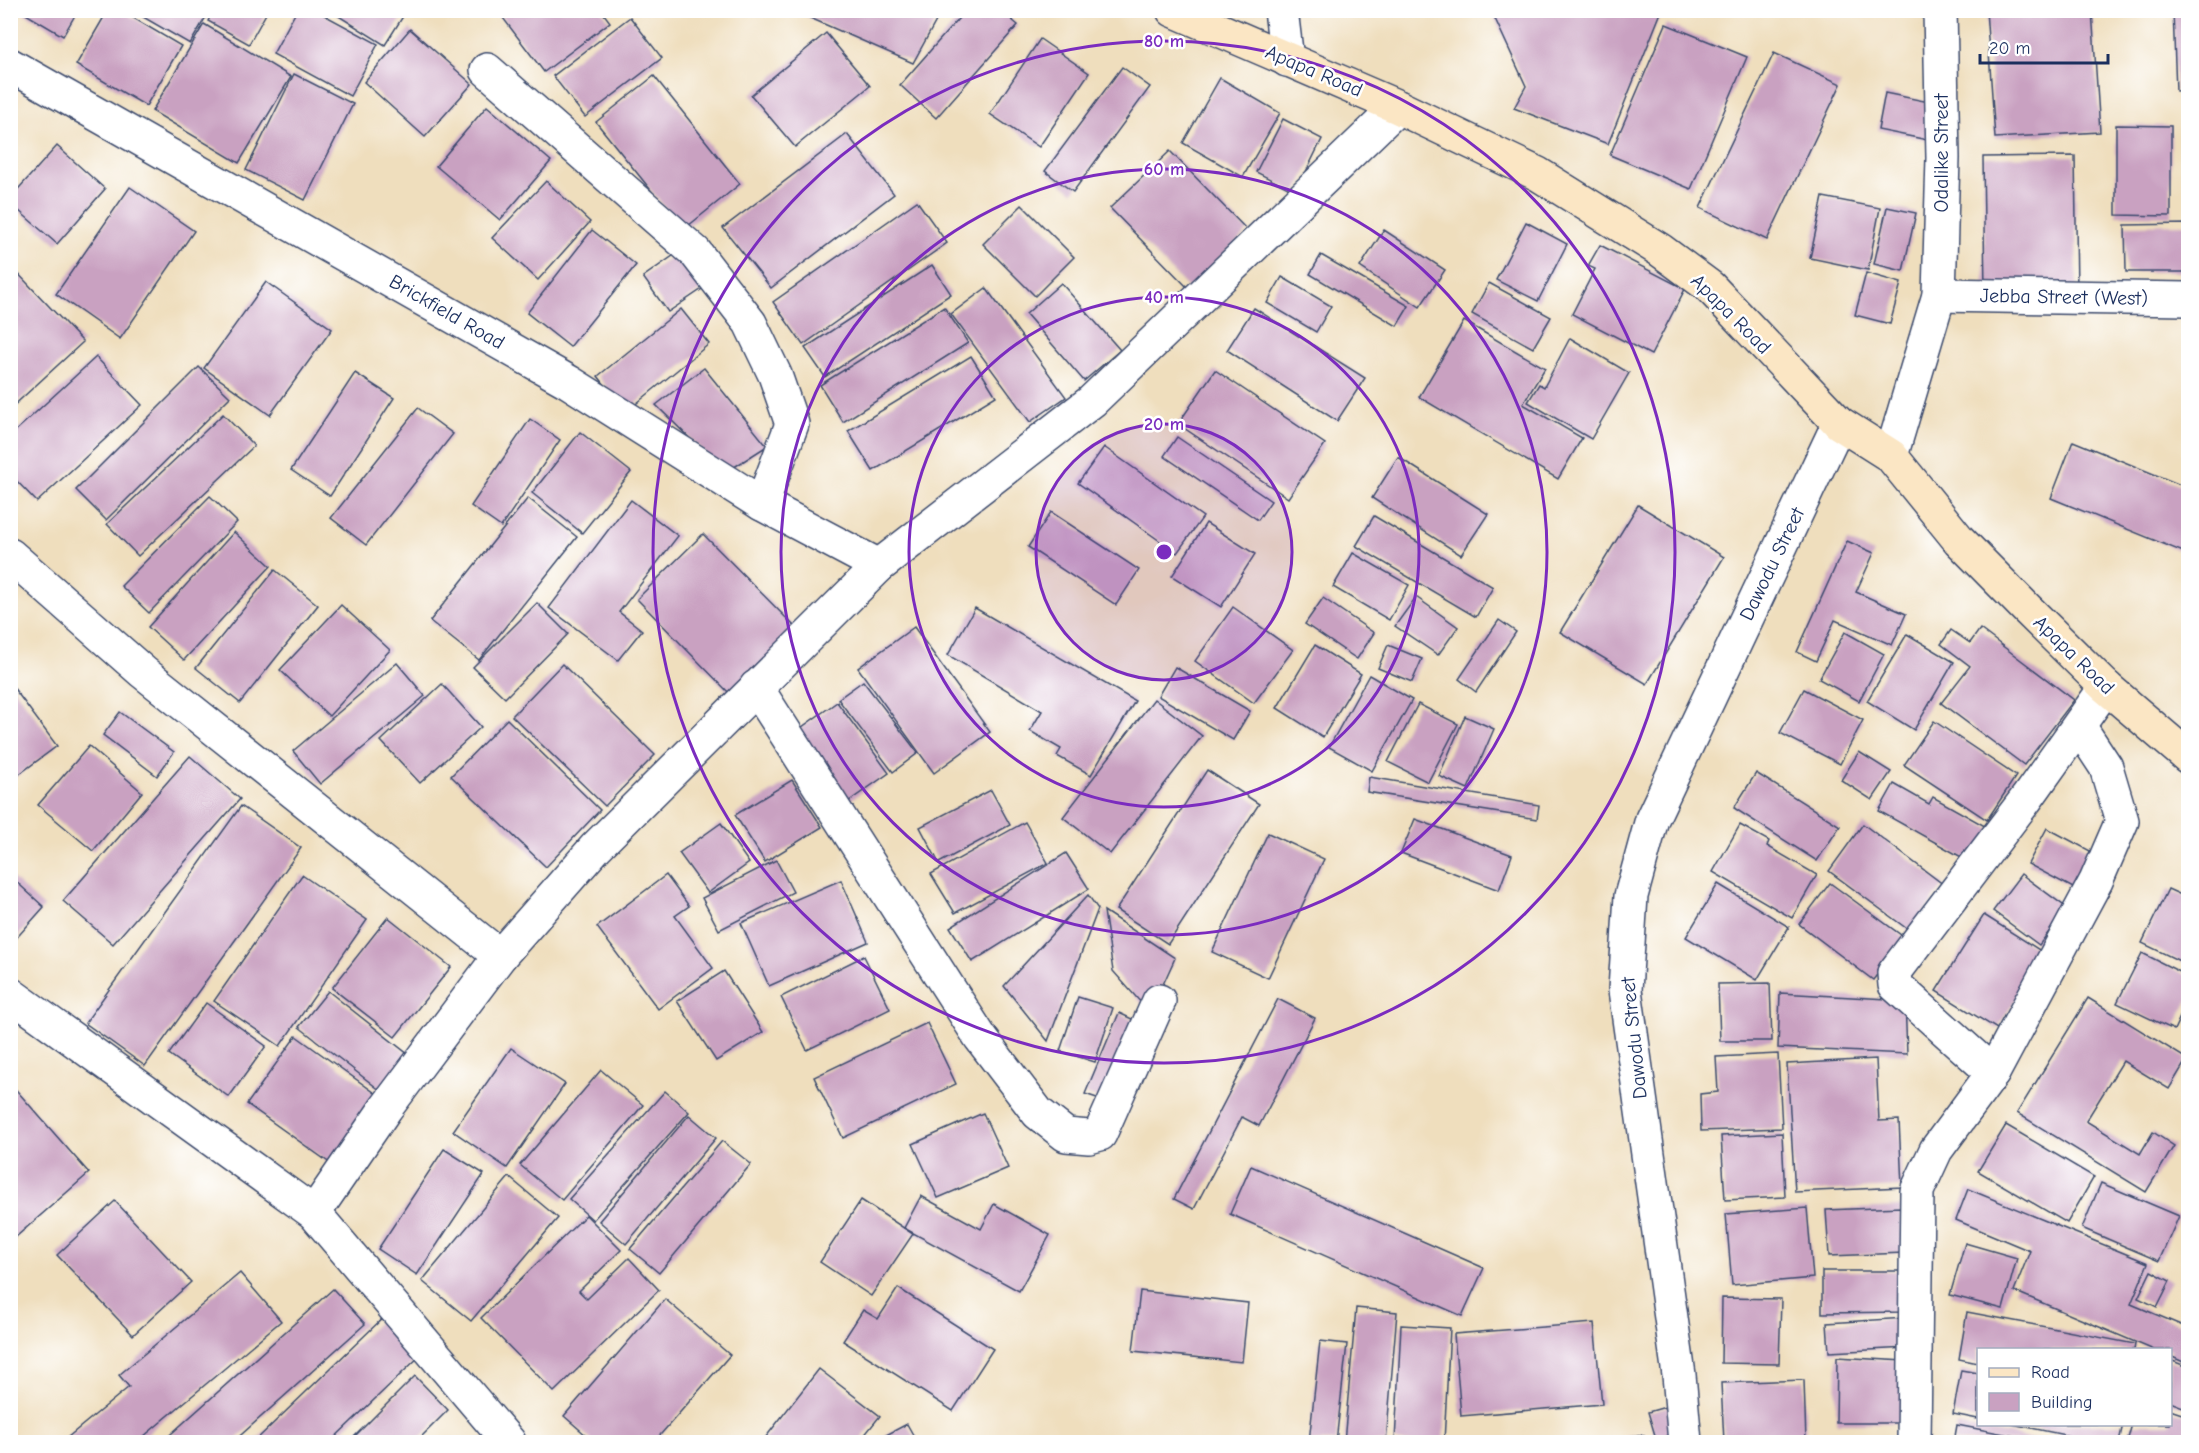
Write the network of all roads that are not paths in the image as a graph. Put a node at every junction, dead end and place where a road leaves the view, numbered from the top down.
1 (1173, 10) edge
2 (1281, 10) edge
3 (1940, 10) edge
4 (1287, 60) junction
5 (10, 65) edge
6 (487, 70) dead end
7 (1398, 107) junction
8 (1938, 295) junction
9 (2188, 299) edge
10 (1839, 423) junction
11 (1891, 456) junction
12 (762, 504) junction
13 (10, 555) edge
14 (879, 566) junction
15 (756, 687) junction
16 (2106, 687) junction
17 (2079, 726) junction
18 (2188, 757) edge
19 (500, 956) junction
20 (10, 994) edge
21 (1160, 1001) dead end
22 (1993, 1072) junction
23 (314, 1213) junction
24 (508, 1443) edge
25 (1685, 1443) edge
26 (1914, 1443) edge

1 - 4 street, Apapa Road
2 - 4 street
3 - 8 street, Odalike Street
4 - 7 street, Apapa Road
5 - 12 street, Brickfield Road
6 - 12 street
7 - 10 street, Apapa Road
7 - 14 street
8 - 9 street, Jebba Street (West)
8 - 11 street, Odalike Street
10 - 11 street, Apapa Road
10 - 25 street, Dawodu Street
11 - 16 street, Apapa Road
12 - 14 street, Brickfield Road
13 - 19 street
14 - 15 street
15 - 19 street
15 - 21 street
16 - 17 street
16 - 18 street, Apapa Road
17 - 22 street
17 - 22 street
19 - 23 street
20 - 23 street
22 - 26 street
23 - 24 street

